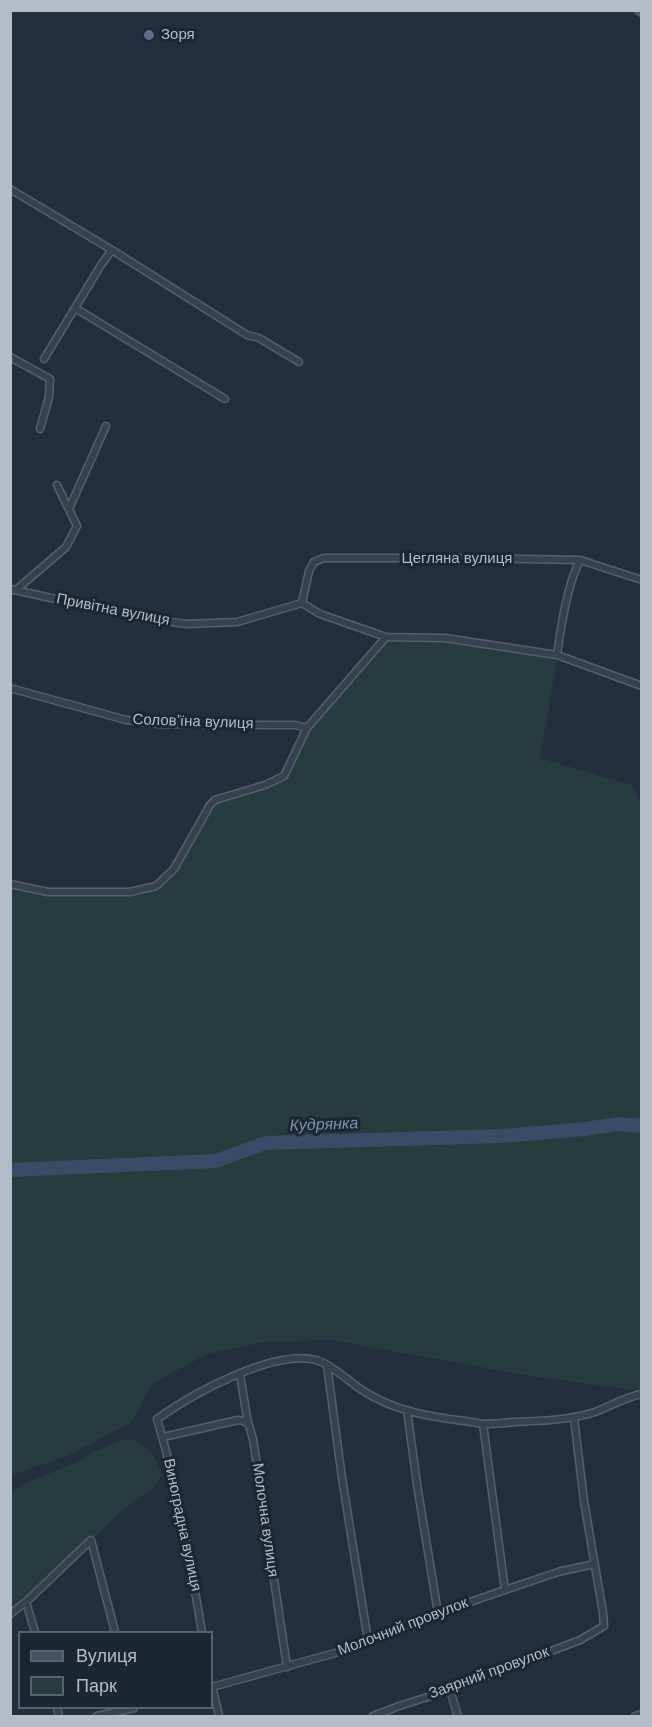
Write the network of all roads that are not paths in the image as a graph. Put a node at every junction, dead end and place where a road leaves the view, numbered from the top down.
1 (10, 189) edge
2 (112, 250) junction
3 (75, 308) junction
4 (10, 357) edge
5 (44, 359) dead end
6 (299, 362) dead end
7 (225, 399) dead end
8 (106, 426) dead end
9 (40, 429) dead end
10 (57, 485) dead end
11 (69, 509) junction
12 (580, 560) junction
13 (642, 580) edge
14 (13, 590) edge
15 (302, 603) junction
16 (386, 637) junction
17 (557, 656) junction
18 (642, 686) edge
19 (10, 688) edge
20 (308, 728) junction
21 (10, 884) edge
22 (327, 1365) junction
23 (240, 1374) junction
24 (642, 1394) edge
25 (407, 1410) junction
26 (574, 1418) junction
27 (483, 1424) junction
28 (249, 1426) junction
29 (163, 1437) junction
30 (594, 1564) junction
31 (505, 1590) junction
32 (26, 1602) junction
33 (438, 1613) junction
34 (10, 1614) edge
35 (35, 1631) edge
36 (115, 1631) edge
37 (202, 1631) edge
38 (368, 1641) junction
39 (287, 1666) junction
40 (213, 1687) edge
41 (450, 1690) junction
42 (213, 1691) edge
43 (129, 1709) edge
44 (642, 1714) edge
45 (97, 1716) edge
46 (219, 1716) edge
47 (373, 1716) edge
48 (458, 1716) edge
49 (635, 1716) edge

1 - 2 street
2 - 3 street
2 - 6 street
3 - 5 street
3 - 7 street
4 - 9 street
8 - 11 street
10 - 11 street
11 - 14 street
12 - 13 street, Цегляна вулиця
12 - 15 street, Цегляна вулиця
12 - 17 street
14 - 15 street, Привітна вулиця
15 - 16 street
16 - 17 street
16 - 20 street
17 - 18 street
19 - 20 street, Соловʼїна вулиця
20 - 21 street
22 - 23 street
22 - 25 street
22 - 38 street
23 - 28 street, Молочна вулиця
23 - 29 street, Виноградна вулиця
24 - 26 street
25 - 27 street
25 - 33 street
26 - 27 street
26 - 30 street
27 - 31 street
28 - 29 street
28 - 39 street, Молочна вулиця
29 - 37 street, Виноградна вулиця
30 - 31 street, Молочний провулок
30 - 41 street, Заярний провулок
31 - 33 street, Молочний провулок
32 - 34 street
32 - 35 street
32 - 36 street
33 - 38 street, Молочний провулок
38 - 39 street, Молочний провулок
39 - 40 street, Молочний провулок
41 - 47 street, Заярний провулок
41 - 48 street
42 - 46 street
43 - 45 street
44 - 49 street

